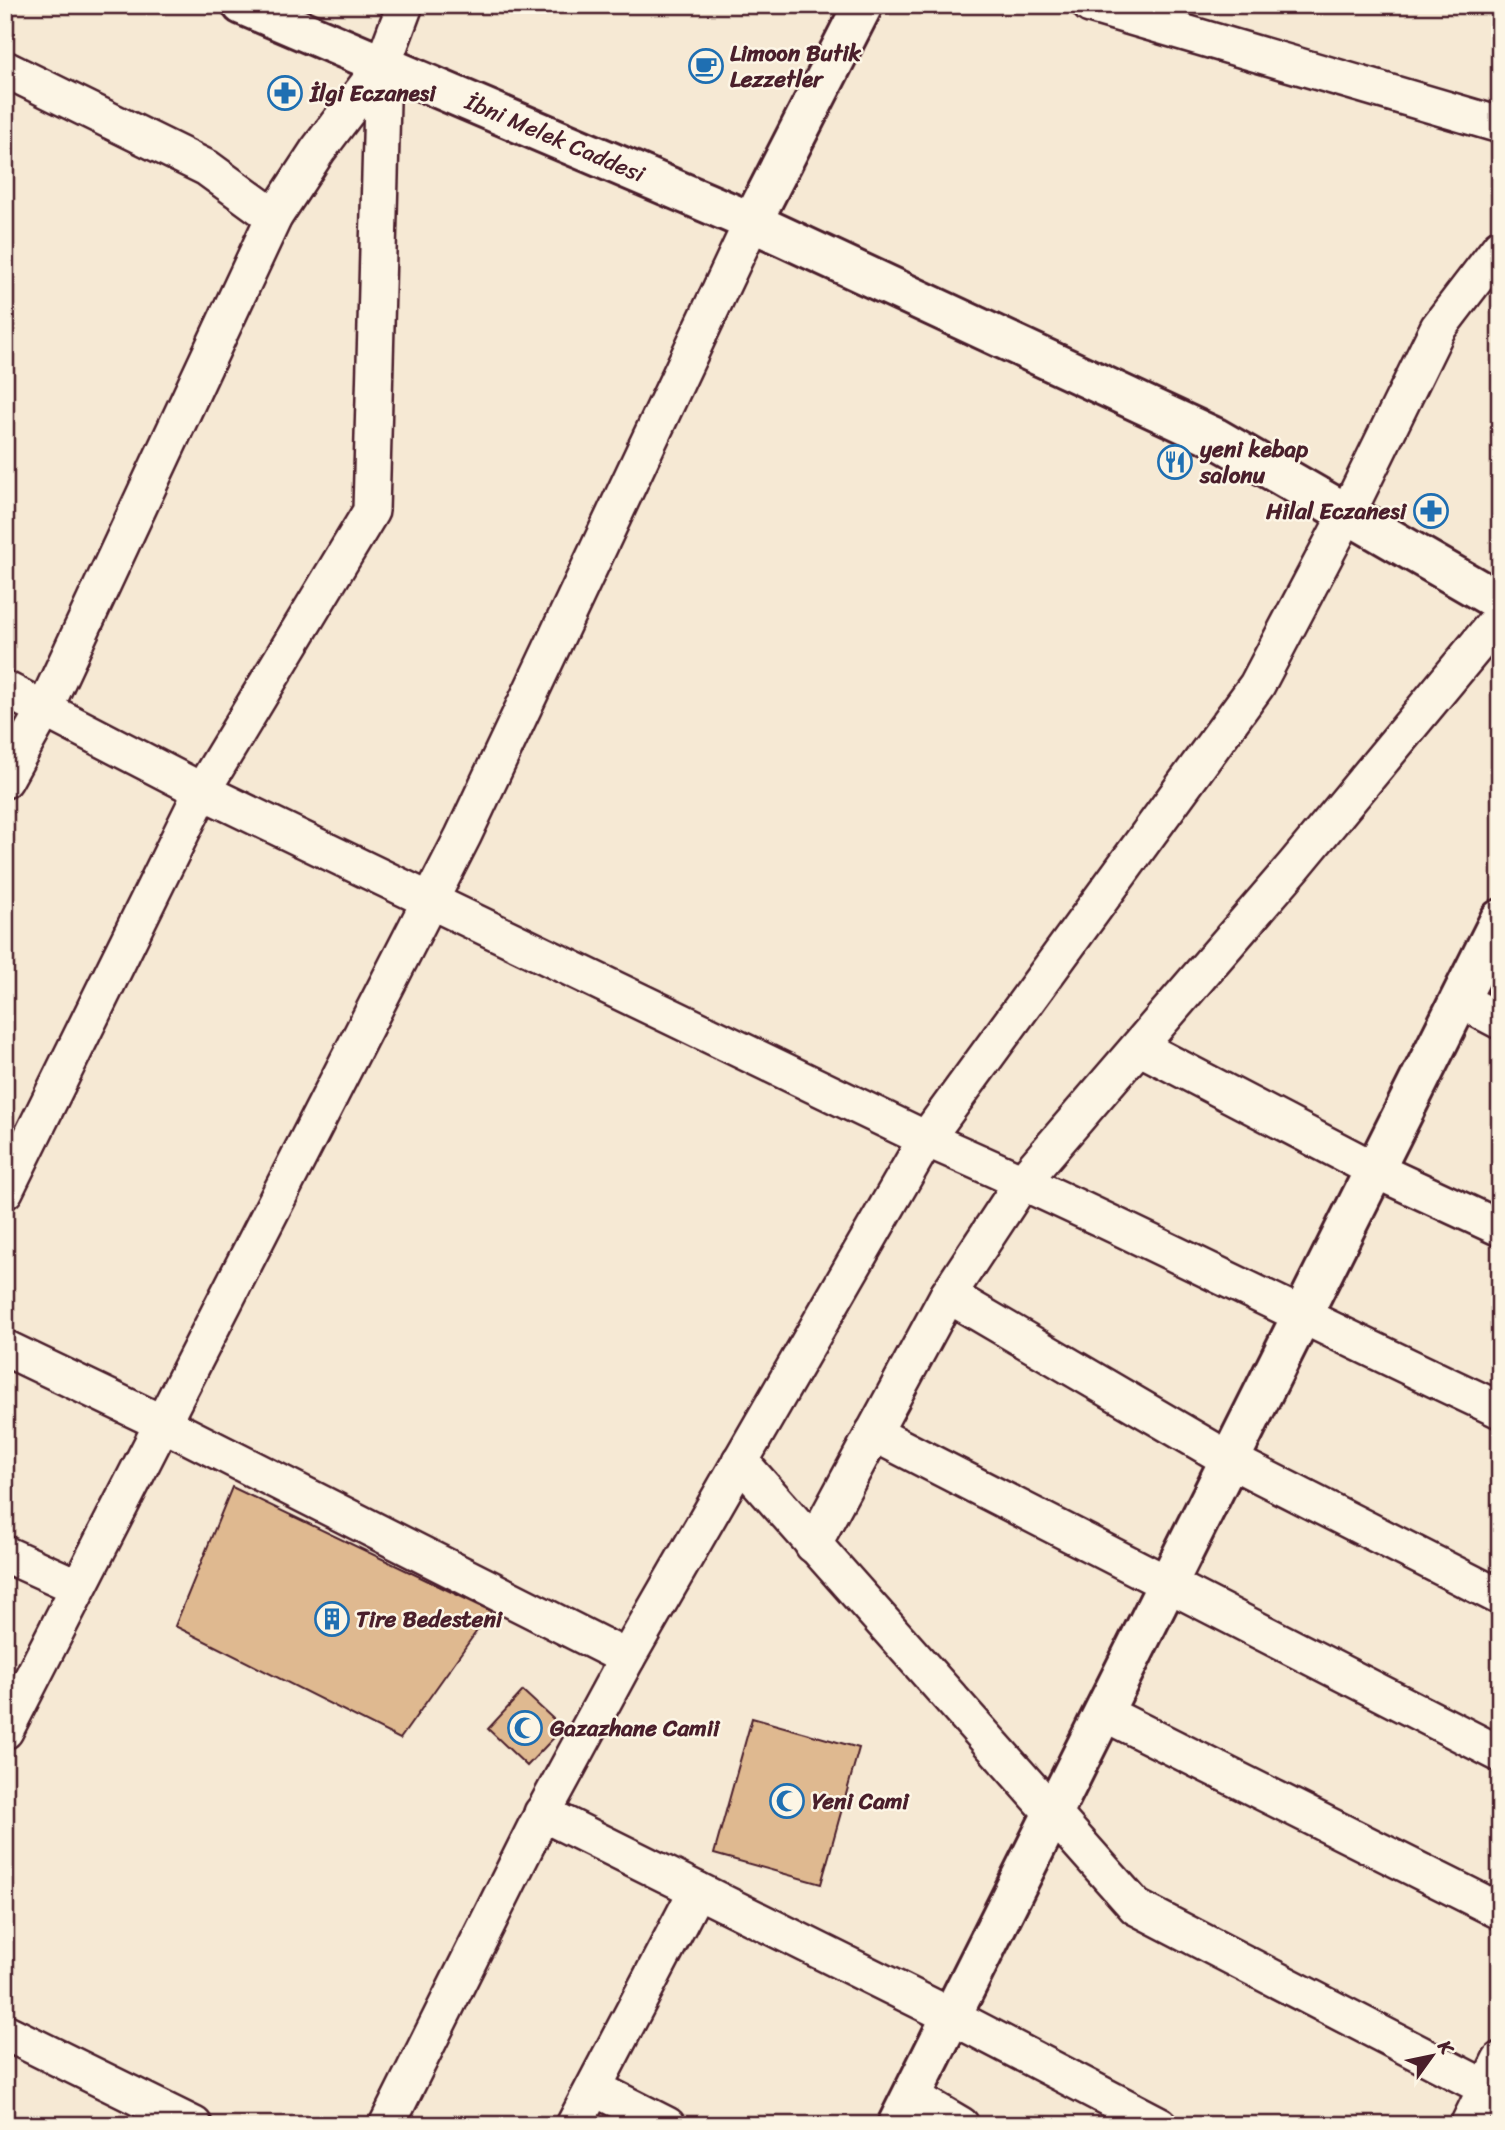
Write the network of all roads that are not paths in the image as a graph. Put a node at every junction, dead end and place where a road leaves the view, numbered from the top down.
1 (242, 5) edge
2 (405, 5) edge
3 (863, 5) edge
4 (1090, 5) edge
5 (383, 64) junction
6 (5, 69) edge
7 (1500, 125) edge
8 (274, 217) junction
9 (752, 222) junction
10 (1500, 247) edge
11 (1347, 514) junction
12 (1500, 602) edge
13 (1500, 618) edge
14 (5, 689) edge
15 (44, 710) junction
16 (5, 780) edge
17 (202, 791) junction
18 (429, 901) junction
19 (1500, 919) edge
20 (1460, 1000) junction
21 (1500, 1021) edge
22 (1139, 1047) junction
23 (926, 1139) junction
24 (1375, 1170) junction
25 (1023, 1181) junction
26 (5, 1191) edge
27 (1500, 1228) edge
28 (948, 1295) junction
29 (1301, 1318) junction
30 (5, 1348) edge
31 (1500, 1410) edge
32 (162, 1423) junction
33 (873, 1433) junction
34 (1230, 1460) junction
35 (740, 1461) junction
36 (813, 1545) junction
37 (5, 1554) edge
38 (1168, 1586) junction
39 (78, 1587) junction
40 (1500, 1597) edge
41 (627, 1658) junction
42 (1104, 1713) junction
43 (5, 1731) edge
44 (1500, 1754) edge
45 (542, 1813) junction
46 (1053, 1817) junction
47 (697, 1890) junction
48 (1500, 1911) edge
49 (953, 2017) junction
50 (5, 2032) edge
51 (1493, 2074) edge
52 (594, 2088) junction
53 (904, 2110) edge
54 (155, 2117) edge
55 (194, 2125) edge
56 (387, 2125) edge
57 (574, 2125) edge
58 (667, 2125) edge
59 (961, 2125) edge
60 (1160, 2125) edge
61 (1468, 2125) edge

1 - 5 street, İbni Melek Caddesi
2 - 5 street
3 - 9 street
4 - 7 street
5 - 8 street
5 - 9 street, İbni Melek Caddesi
5 - 17 street
6 - 8 street
8 - 15 street
9 - 11 street, İbni Melek Caddesi
9 - 18 street
10 - 11 street
11 - 12 street, İbni Melek Caddesi
11 - 23 street
13 - 22 street
14 - 15 street
15 - 16 street
15 - 17 street
17 - 18 street
17 - 26 street
18 - 23 street
18 - 32 street
19 - 20 street
20 - 21 street
20 - 24 street
22 - 24 street
22 - 25 street
23 - 25 street
23 - 35 street
24 - 27 street
24 - 29 street
25 - 28 street
25 - 29 street
28 - 33 street
28 - 34 street
29 - 31 street
29 - 34 street
30 - 32 street
32 - 39 street
32 - 41 street
33 - 36 street
33 - 38 street
34 - 38 street
34 - 40 street
35 - 36 street
35 - 41 street
36 - 46 street
37 - 39 street
38 - 42 street
38 - 44 street
39 - 43 street
41 - 45 street
42 - 46 street
42 - 48 street
45 - 47 street
45 - 56 street
46 - 49 street
46 - 51 street
47 - 49 street
47 - 52 street
49 - 53 street
49 - 60 street
50 - 54 street
51 - 61 street
52 - 57 street
52 - 58 street
53 - 59 street
54 - 55 street

